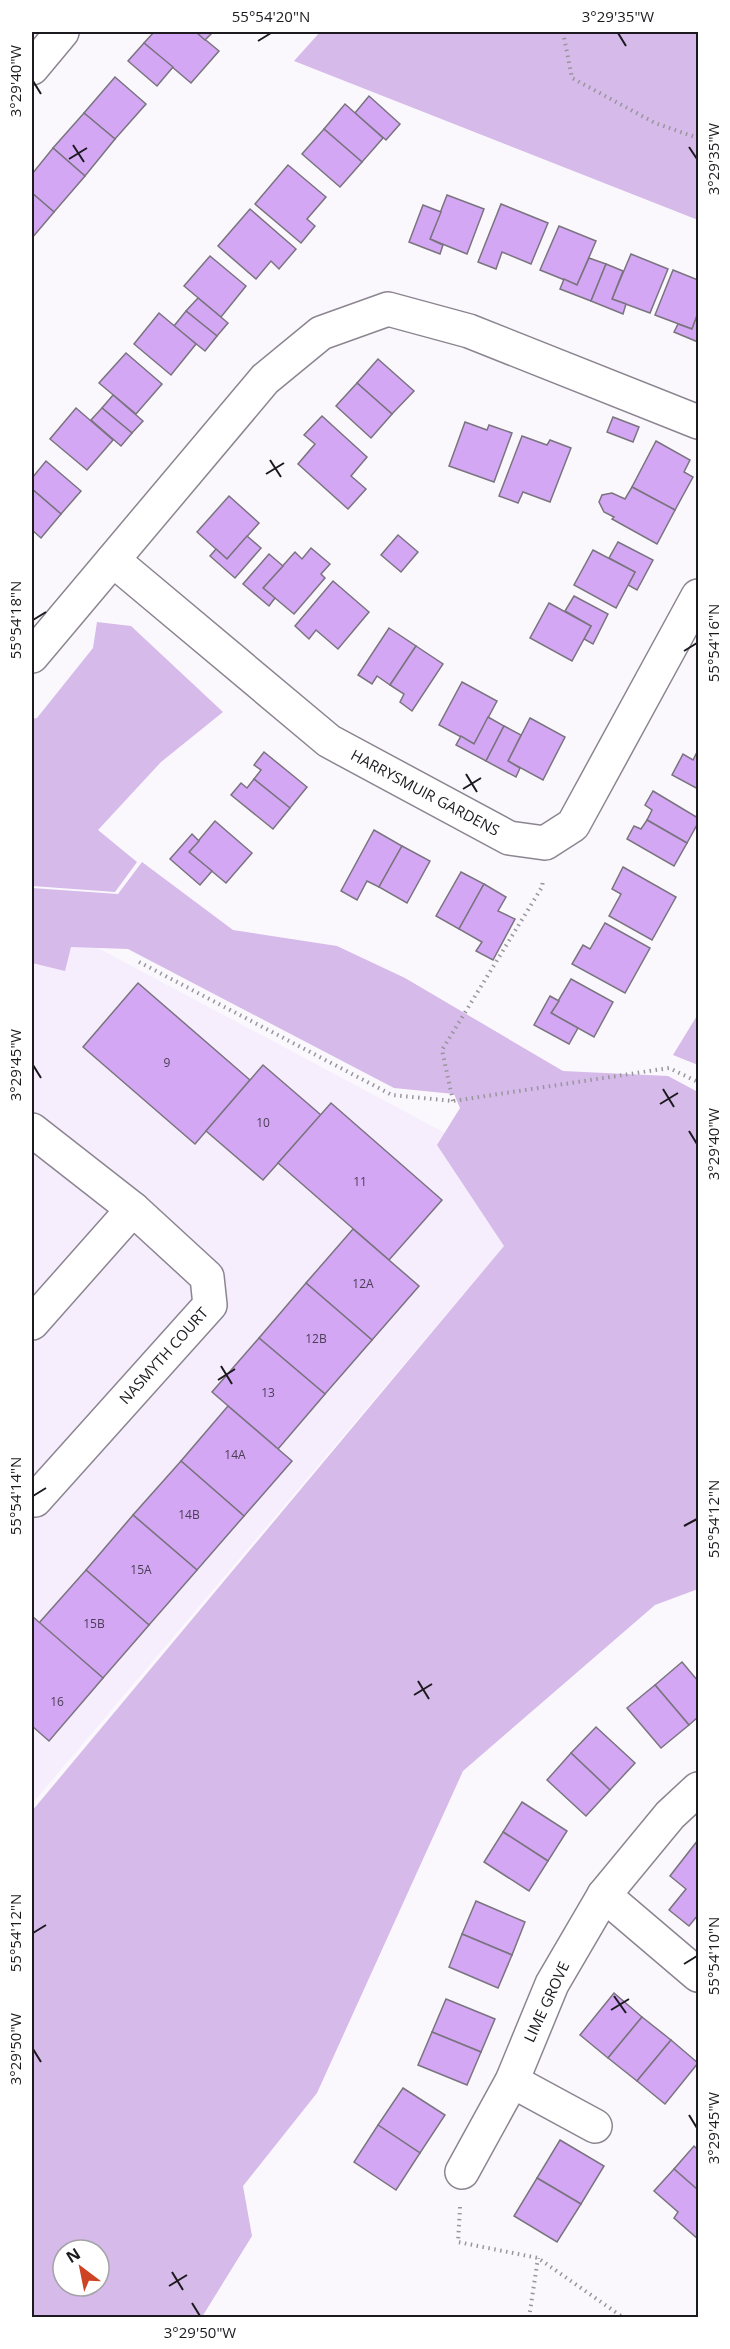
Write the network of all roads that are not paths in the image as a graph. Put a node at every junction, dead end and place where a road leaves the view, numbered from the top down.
1 (62, 32) edge
2 (32, 68) edge
3 (699, 422) edge
4 (113, 560) junction
5 (699, 596) edge
6 (32, 656) edge
7 (32, 1130) edge
8 (133, 1209) junction
9 (32, 1323) edge
10 (32, 1500) edge
11 (699, 1789) edge
12 (604, 1895) junction
13 (699, 1975) edge
14 (513, 2081) junction
15 (595, 2126) dead end
16 (462, 2172) road end

1 - 2 street
3 - 4 street
4 - 5 street, HARRYSMUIR GARDENS
4 - 6 street
7 - 8 street, NASMYTH COURT
8 - 9 street
8 - 10 street, NASMYTH COURT
11 - 12 street, LIME GROVE
12 - 13 street
12 - 14 street, LIME GROVE
14 - 15 street
14 - 16 street, LIME GROVE

